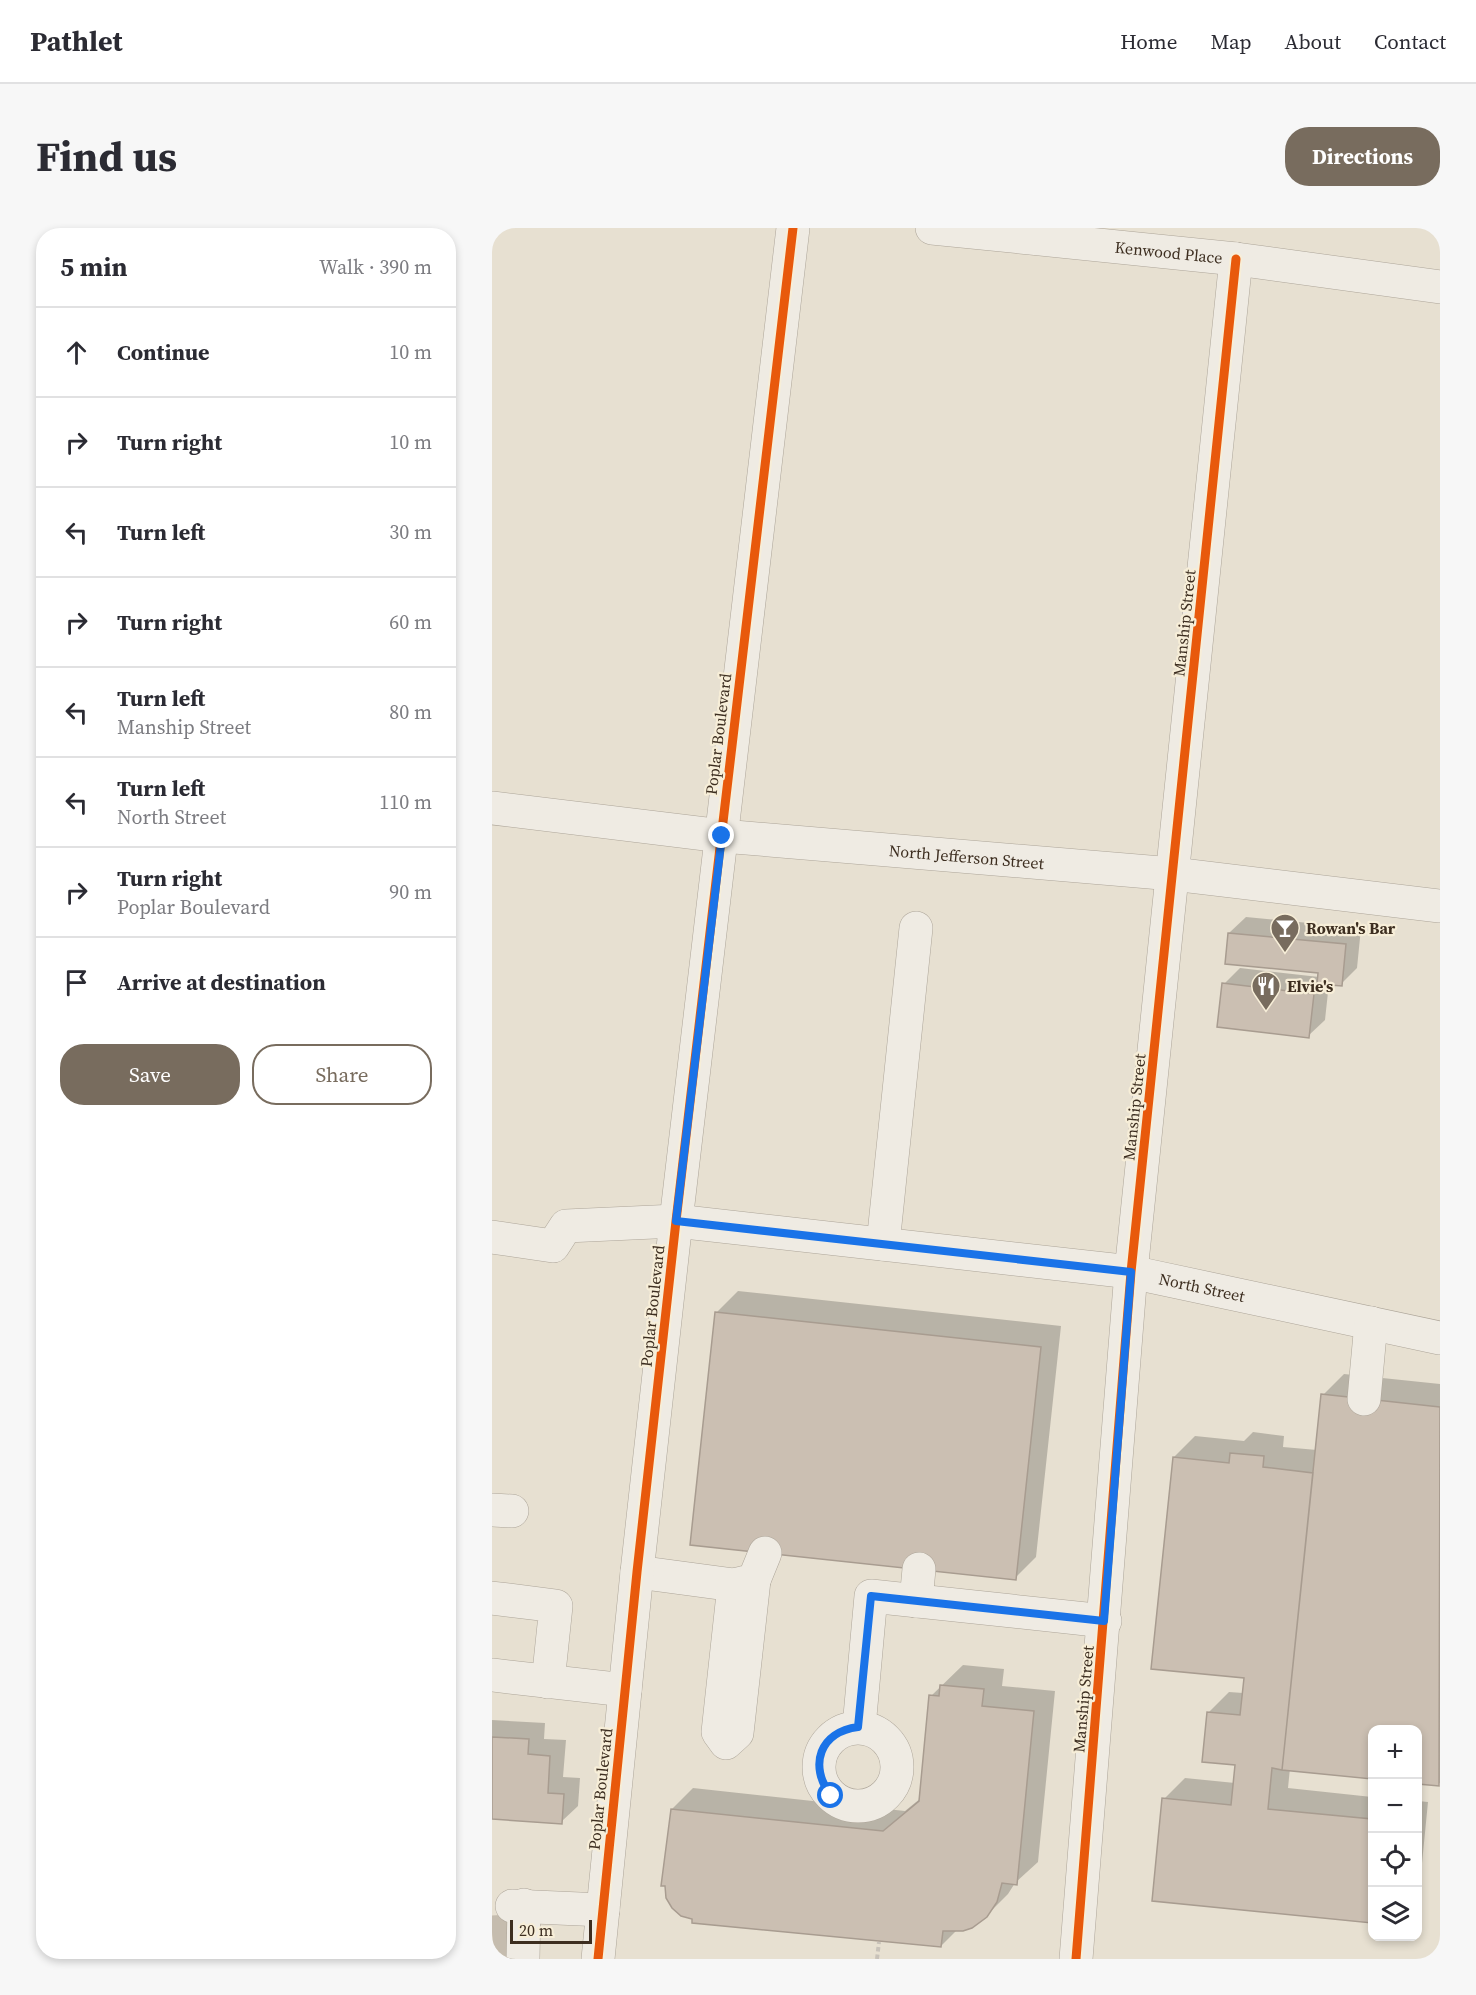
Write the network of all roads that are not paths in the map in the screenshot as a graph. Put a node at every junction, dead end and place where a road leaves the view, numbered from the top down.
1 (793, 228) edge
2 (932, 228) edge
3 (1190, 242) edge
4 (1236, 259) junction
5 (1440, 287) edge
6 (492, 808) edge
7 (722, 836) junction
8 (1173, 874) junction
9 (1440, 906) edge
10 (916, 928) dead end
11 (676, 1221) junction
12 (492, 1237) edge
13 (883, 1244) junction
14 (1131, 1272) junction
15 (1371, 1323) junction
16 (1440, 1338) edge
17 (1364, 1399) dead end
18 (637, 1572) junction
19 (492, 1598) edge
20 (1104, 1621) junction
21 (492, 1676) edge
22 (548, 1682) junction
23 (625, 1690) junction
24 (858, 1727) dead end
25 (725, 1754) dead end
26 (603, 1910) junction
27 (518, 1935) tunnel mouth
28 (598, 1959) edge
29 (1076, 1959) edge

1 - 7 street, Poplar Boulevard
2 - 3 street, Kenwood Place
3 - 4 street, Kenwood Place
4 - 5 street, Kenwood Place
4 - 8 street, Manship Street
6 - 7 street, North Jefferson Street
7 - 8 street, North Jefferson Street
7 - 11 street, Poplar Boulevard
8 - 9 street, North Jefferson Street
8 - 14 street, Manship Street
10 - 13 street
11 - 12 street, North Street
11 - 13 street, North Street
11 - 18 street, Poplar Boulevard
13 - 14 street, North Street
14 - 15 street, North Street
14 - 20 street, Manship Street
15 - 16 street, North Street
15 - 17 street
18 - 23 street, Poplar Boulevard
18 - 25 street
19 - 22 street
20 - 24 street
20 - 29 street, Manship Street
21 - 22 street
22 - 23 street
23 - 26 street, Poplar Boulevard
26 - 27 street
26 - 28 street, Poplar Boulevard

